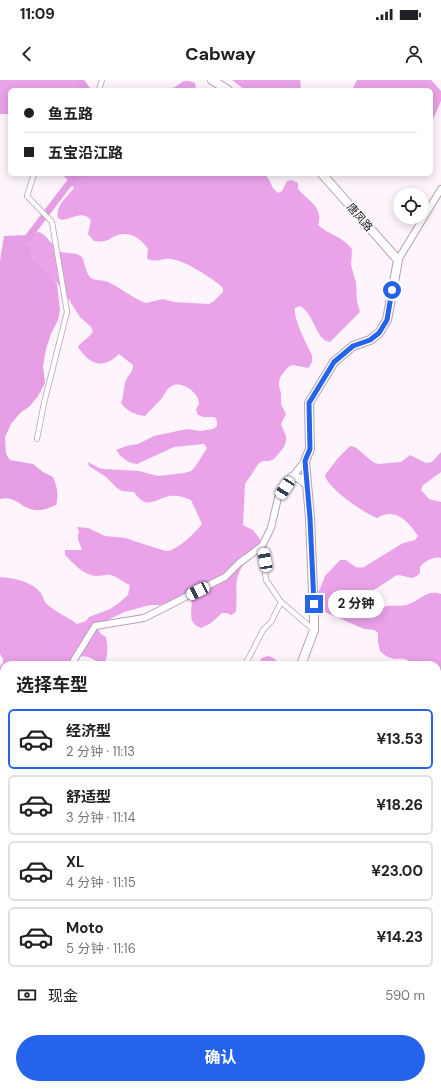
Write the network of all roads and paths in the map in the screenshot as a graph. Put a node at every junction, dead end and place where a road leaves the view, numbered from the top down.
1 (212, 80) edge
2 (225, 88) edge
3 (33, 176) edge
4 (324, 176) edge
5 (441, 189) edge
6 (398, 260) junction
7 (37, 440) dead end
8 (305, 461) junction
9 (292, 477) junction
10 (307, 486) junction
11 (262, 546) junction
12 (281, 602) junction
13 (314, 630) junction
14 (74, 661) edge
15 (247, 661) edge
16 (302, 661) edge

1 - 2 highway
3 - 7 street
4 - 6 highway, 唐凤路
5 - 6 street
6 - 8 highway
8 - 9 street
8 - 10 highway
9 - 10 highway
9 - 11 street
10 - 13 highway
11 - 12 street
11 - 14 street
12 - 13 street
12 - 15 street
13 - 16 highway

